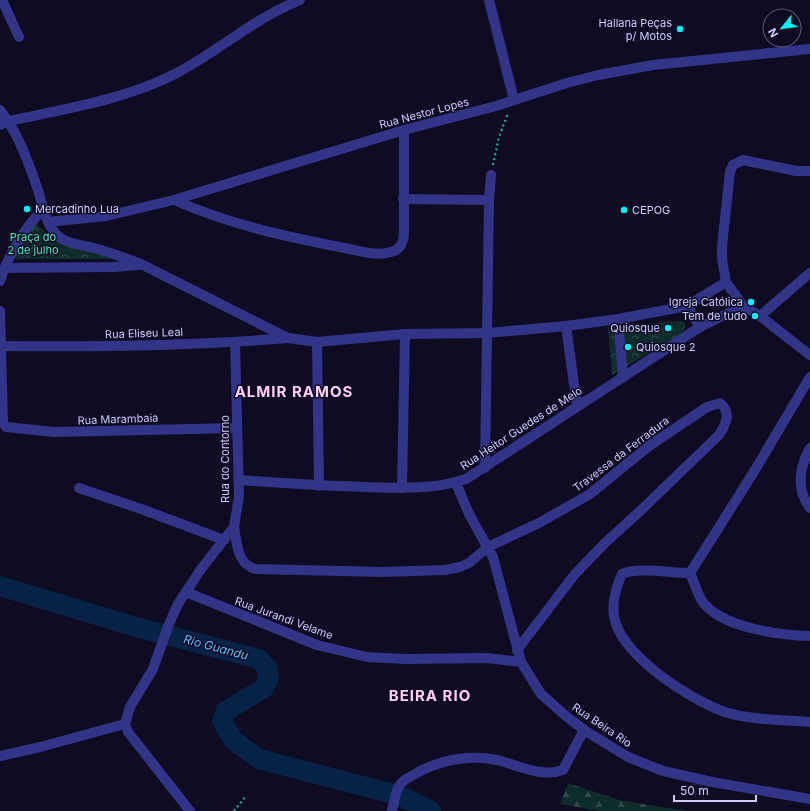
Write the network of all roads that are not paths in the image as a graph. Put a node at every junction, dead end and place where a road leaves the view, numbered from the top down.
1 (2, 0) edge
2 (297, 0) edge
3 (489, 0) edge
4 (19, 37) dead end
5 (810, 50) edge
6 (514, 100) junction
7 (0, 110) edge
8 (4, 123) edge
9 (404, 130) junction
10 (810, 171) edge
11 (491, 175) road end
12 (403, 199) junction
13 (174, 200) junction
14 (489, 200) junction
15 (43, 210) junction
16 (48, 222) junction
17 (141, 264) junction
18 (5, 268) junction
19 (810, 273) edge
20 (0, 281) edge
21 (726, 282) junction
22 (687, 306) junction
23 (744, 306) junction
24 (0, 311) edge
25 (760, 316) junction
26 (618, 319) junction
27 (566, 326) junction
28 (700, 327) junction
29 (487, 333) junction
30 (405, 334) junction
31 (288, 338) junction
32 (317, 342) junction
33 (235, 343) junction
34 (1, 346) edge
35 (810, 355) edge
36 (623, 377) junction
37 (810, 377) edge
38 (577, 406) junction
39 (237, 428) junction
40 (810, 448) edge
41 (485, 468) junction
42 (238, 480) junction
43 (456, 483) junction
44 (319, 486) junction
45 (78, 488) dead end
46 (402, 488) junction
47 (810, 508) edge
48 (234, 527) junction
49 (224, 540) junction
50 (488, 547) junction
51 (690, 573) junction
52 (186, 592) junction
53 (810, 636) edge
54 (517, 650) junction
55 (521, 662) junction
56 (810, 718) edge
57 (810, 722) edge
58 (125, 724) junction
59 (584, 730) junction
60 (0, 756) edge
61 (810, 799) edge
62 (190, 811) edge
63 (392, 811) edge

1 - 4 street
2 - 8 street
3 - 6 street
5 - 6 street, Rua Nestor Lopes
6 - 9 street, Rua Nestor Lopes
7 - 8 street
8 - 15 street
9 - 12 street
9 - 13 street, Rua Nestor Lopes
10 - 21 street
11 - 14 street
12 - 13 street
12 - 14 street
13 - 16 street, Rua Nestor Lopes
14 - 29 street
15 - 16 street
15 - 18 street
16 - 17 street
17 - 18 street
17 - 31 street
18 - 20 street
19 - 25 street
21 - 22 street
21 - 23 street
22 - 26 street
22 - 28 street
23 - 25 street
23 - 28 street, Rua Heitor Guedes de Melo
24 - 34 street
25 - 35 street
26 - 27 street
26 - 36 street
27 - 29 street
27 - 38 street
28 - 36 street, Rua Heitor Guedes de Melo
29 - 30 street
29 - 41 street
30 - 32 street
30 - 46 street
31 - 32 street
31 - 33 street, Rua Eliseu Leal
32 - 44 street
33 - 34 street, Rua Eliseu Leal
33 - 39 street, Rua do Contorno
34 - 39 street, Rua Marambaia
36 - 38 street, Rua Heitor Guedes de Melo
37 - 51 street
38 - 41 street, Rua Heitor Guedes de Melo
39 - 42 street, Rua do Contorno
40 - 47 street
41 - 43 street, Rua Heitor Guedes de Melo
42 - 44 street, Rua Heitor Guedes de Melo
42 - 48 street, Rua do Contorno
43 - 46 street, Rua Heitor Guedes de Melo
43 - 50 street, Rua Beira Rio
44 - 46 street, Rua Heitor Guedes de Melo
45 - 49 street
48 - 49 street, Rua do Contorno
48 - 50 street, Travessa da Ferradura
49 - 52 street, Rua do Contorno
50 - 54 street, Rua Beira Rio
50 - 54 street, Travessa da Ferradura
51 - 53 street
51 - 57 street
52 - 55 street, Rua Jurandi Velame
52 - 58 street, Rua do Contorno
54 - 55 street, Rua Beira Rio
55 - 59 street, Rua Beira Rio
56 - 57 street
58 - 60 street
58 - 62 street
59 - 61 street, Rua Beira Rio
59 - 63 street

